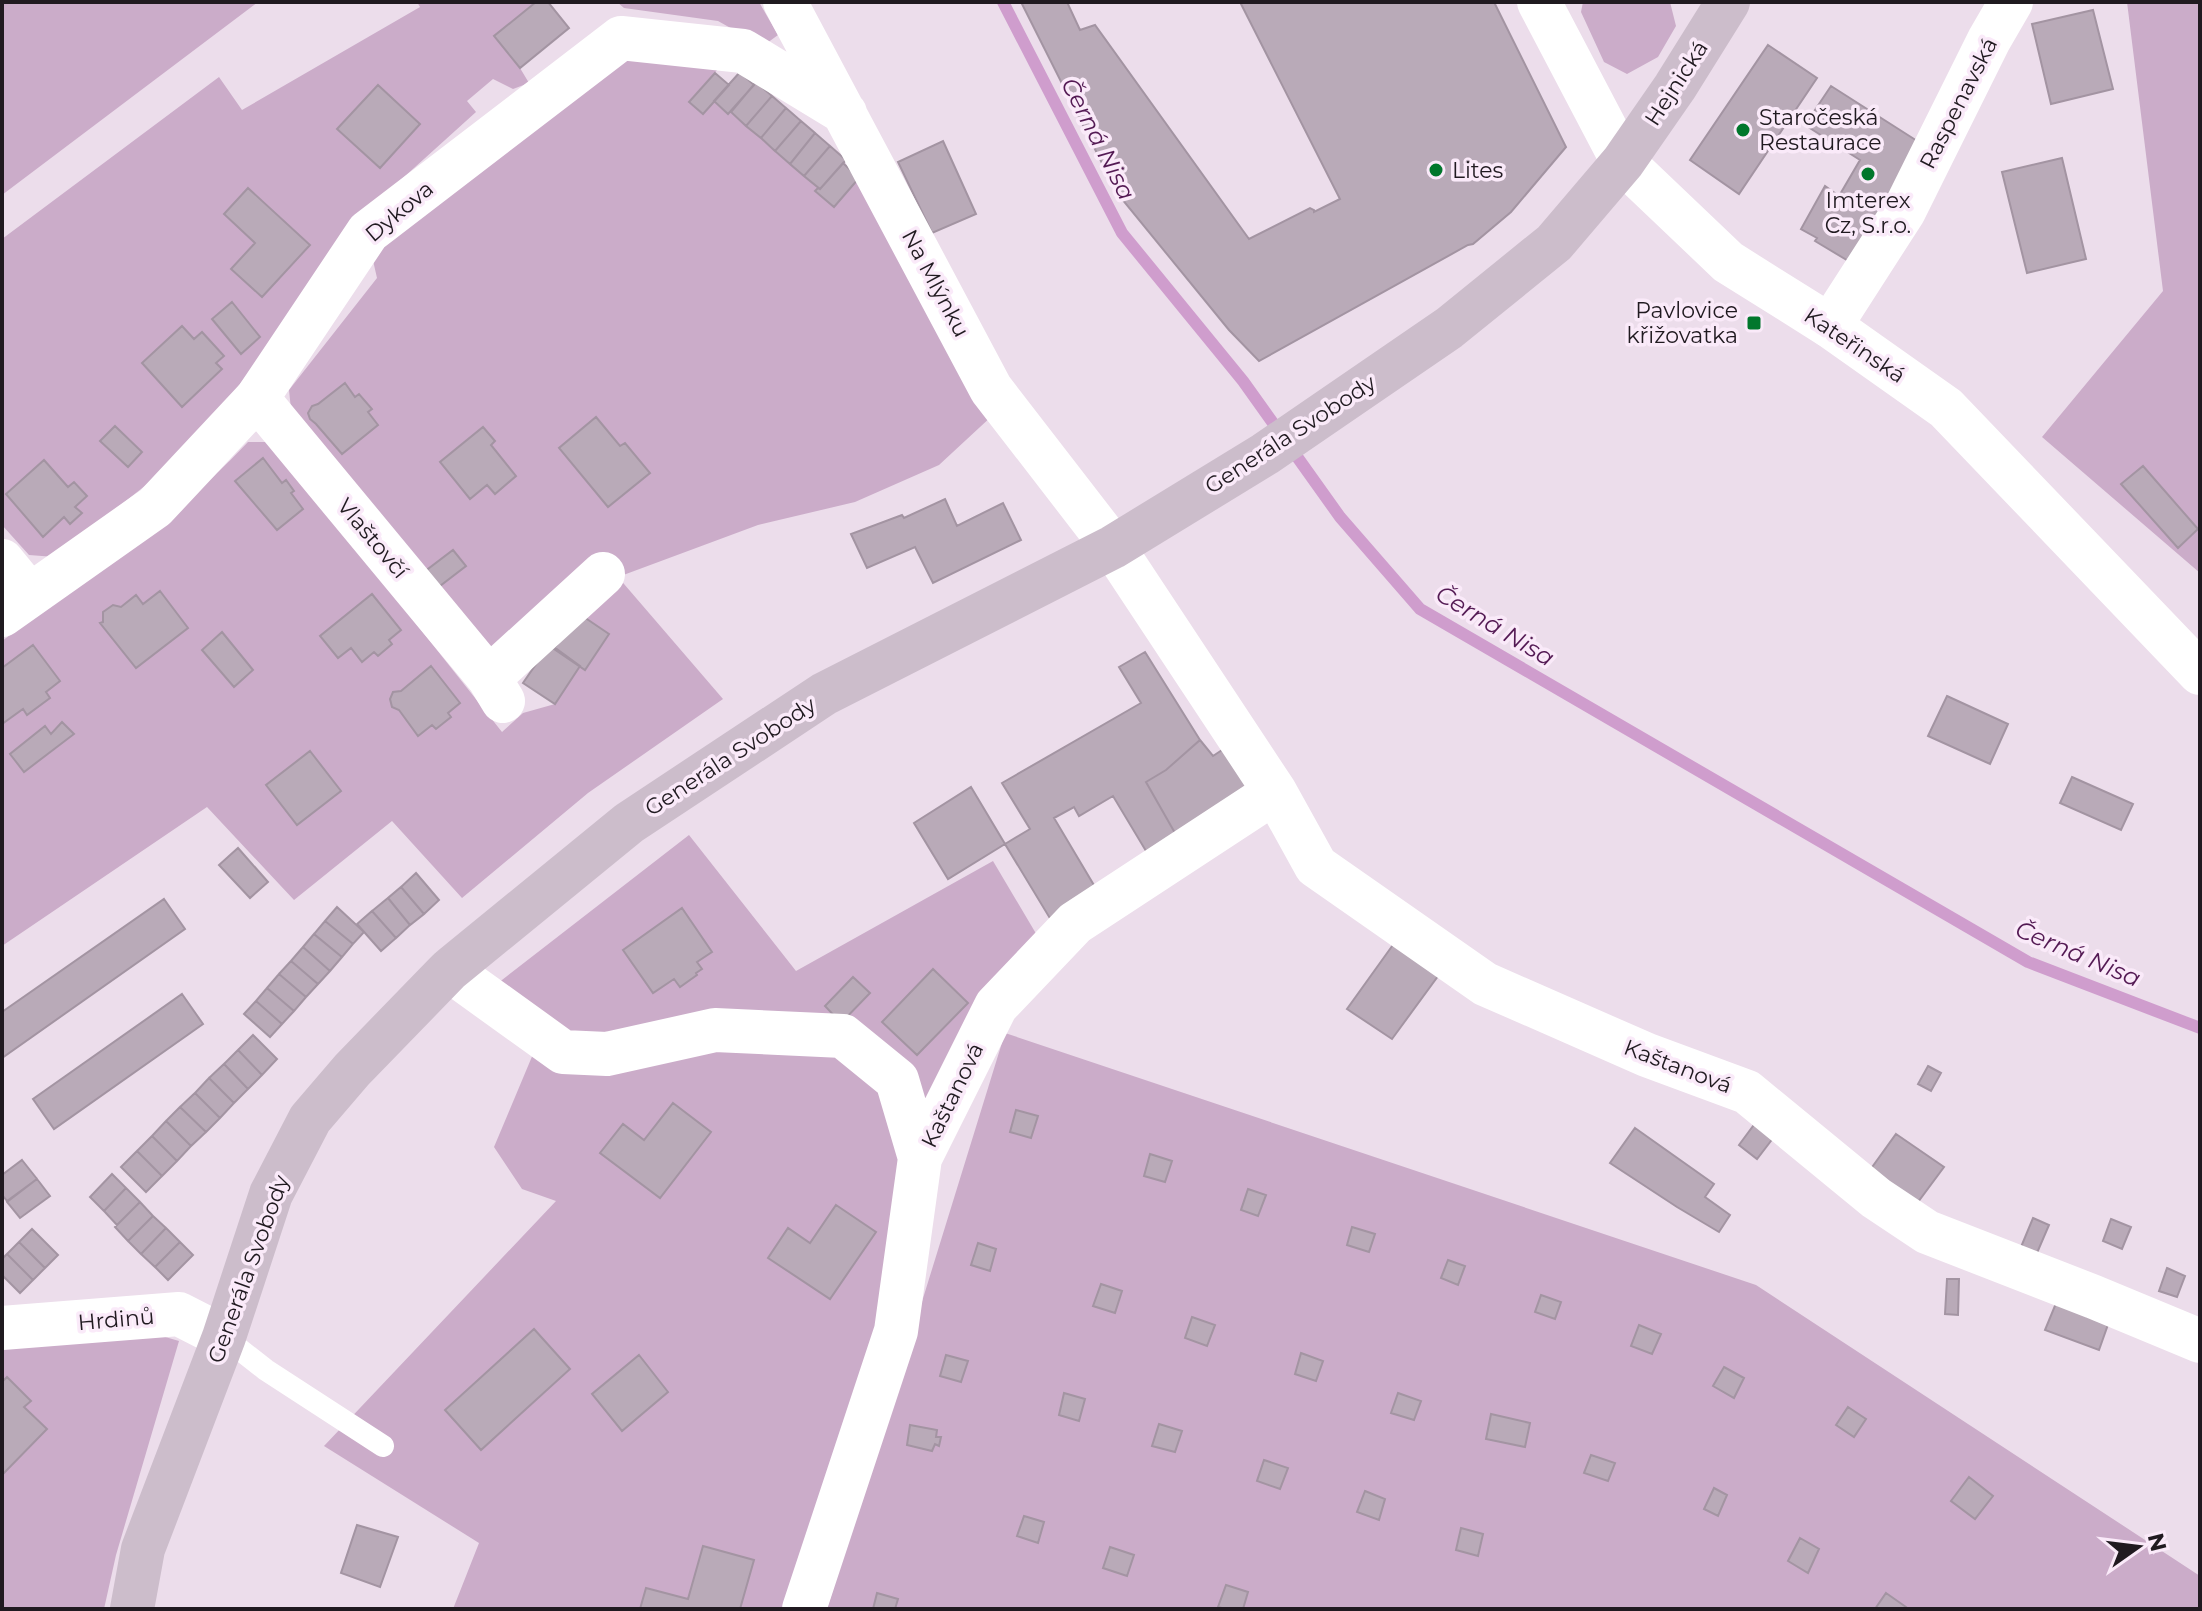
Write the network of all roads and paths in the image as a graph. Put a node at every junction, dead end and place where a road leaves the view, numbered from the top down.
1 (785, 2) edge
2 (1539, 2) edge
3 (1728, 2) edge
4 (2011, 2) edge
5 (847, 114) junction
6 (1623, 162) junction
7 (1830, 326) junction
8 (257, 398) junction
9 (1113, 547) junction
10 (603, 574) dead end
11 (11, 590) edge
12 (2200, 673) edge
13 (1275, 792) junction
14 (449, 970) junction
15 (920, 1158) junction
16 (2, 1328) edge
17 (224, 1337) junction
18 (2200, 1341) edge
19 (383, 1446) dead end
20 (132, 1609) edge
21 (804, 1609) edge

1 - 5 street, Na Mlýnku
2 - 6 street, Kateřinská
3 - 6 main road, Hejnická
4 - 7 street, Raspenavská
5 - 8 street, Dykova
5 - 9 street, Na Mlýnku
6 - 7 street, Kateřinská
6 - 9 main road, Generála Svobody
7 - 12 street, Kateřinská
8 - 10 street, Vlaštovčí
8 - 11 street, Dykova
9 - 13 street, Kaštanová
9 - 14 main road, Generála Svobody
13 - 15 street, Kaštanová
13 - 18 street, Kaštanová
14 - 15 street, Kaštanová
14 - 17 main road, Generála Svobody
15 - 21 street
16 - 17 street, Hrdinů
17 - 19 lane
17 - 20 main road, Generála Svobody

